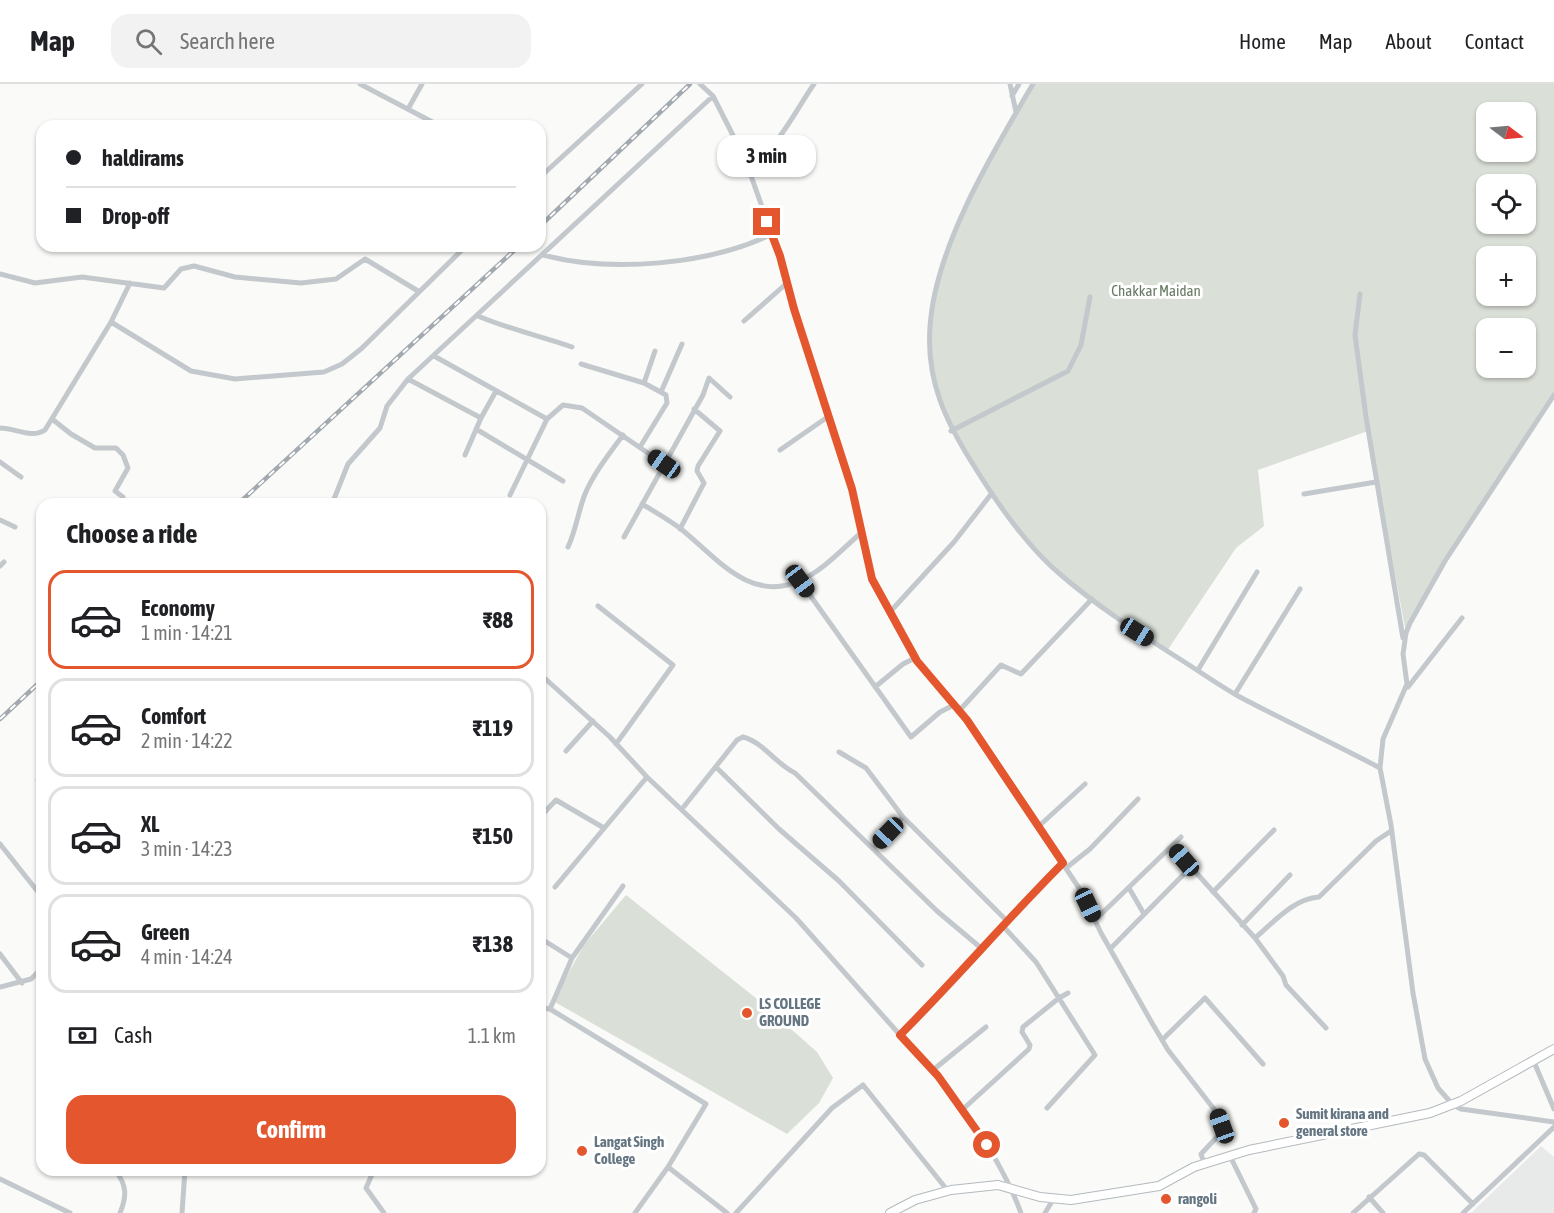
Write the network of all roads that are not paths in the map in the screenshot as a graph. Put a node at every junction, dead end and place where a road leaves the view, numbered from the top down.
1 (360, 84) edge
2 (422, 84) edge
3 (642, 84) edge
4 (700, 84) edge
5 (814, 84) edge
6 (1010, 84) edge
7 (1019, 84) edge
8 (1033, 84) edge
9 (713, 96) junction
10 (1012, 96) junction
11 (408, 109) junction
12 (1016, 112) junction
13 (429, 120) edge
14 (748, 165) junction
15 (546, 169) edge
16 (772, 234) junction
17 (460, 252) edge
18 (543, 255) junction
19 (0, 274) edge
20 (130, 283) junction
21 (788, 283) junction
22 (418, 291) junction
23 (1360, 294) dead end
24 (1090, 297) dead end
25 (478, 316) junction
26 (744, 321) dead end
27 (111, 322) junction
28 (682, 344) dead end
29 (572, 347) dead end
30 (656, 351) dead end
31 (434, 356) junction
32 (581, 364) dead end
33 (408, 379) junction
34 (644, 383) junction
35 (496, 391) junction
36 (661, 392) junction
37 (1554, 394) edge
38 (730, 397) dead end
39 (694, 409) junction
40 (829, 416) junction
41 (481, 418) junction
42 (52, 419) junction
43 (547, 419) junction
44 (0, 428) edge
45 (476, 429) junction
46 (951, 430) junction
47 (623, 435) junction
48 (640, 447) junction
49 (780, 450) dead end
50 (465, 455) dead end
51 (526, 459) junction
52 (0, 462) edge
53 (664, 464) junction
54 (21, 477) dead end
55 (563, 481) dead end
56 (1376, 482) junction
57 (992, 493) junction
58 (1304, 494) dead end
59 (510, 495) dead end
60 (123, 498) edge
61 (334, 498) edge
62 (642, 504) junction
63 (0, 520) edge
64 (15, 527) dead end
65 (680, 529) junction
66 (861, 533) junction
67 (624, 537) dead end
68 (568, 547) dead end
69 (1257, 572) dead end
70 (800, 581) junction
71 (1300, 589) dead end
72 (1092, 599) junction
73 (598, 606) dead end
74 (889, 613) junction
75 (1462, 618) dead end
76 (1404, 643) junction
77 (915, 658) junction
78 (1198, 670) junction
79 (546, 679) edge
80 (875, 687) junction
81 (1405, 691) junction
82 (1236, 694) junction
83 (954, 705) junction
84 (959, 711) junction
85 (593, 721) junction
86 (616, 744) junction
87 (566, 751) dead end
88 (839, 752) dead end
89 (716, 767) junction
90 (1380, 768) junction
91 (647, 777) junction
92 (1085, 784) dead end
93 (1138, 799) dead end
94 (682, 809) junction
95 (546, 811) edge
96 (903, 817) junction
97 (1039, 826) junction
98 (604, 828) junction
99 (1274, 830) dead end
100 (1391, 831) junction
101 (1181, 837) dead end
102 (0, 844) edge
103 (1173, 847) junction
104 (873, 849) junction
105 (1064, 865) junction
106 (1183, 875) dead end
107 (1290, 875) dead end
108 (623, 886) dead end
109 (555, 887) dead end
110 (1130, 888) junction
111 (36, 889) edge
112 (1213, 892) junction
113 (1144, 914) junction
114 (1095, 920) junction
115 (1004, 923) junction
116 (1242, 925) junction
117 (1255, 938) junction
118 (546, 942) edge
119 (981, 948) junction
120 (1110, 949) junction
121 (0, 954) edge
122 (572, 958) junction
123 (922, 965) dead end
124 (36, 974) edge
125 (22, 983) junction
126 (0, 987) edge
127 (1068, 993) dead end
128 (1059, 998) junction
129 (546, 1009) edge
130 (550, 1009) junction
131 (986, 1027) dead end
132 (1326, 1028) dead end
133 (900, 1035) junction
134 (1162, 1040) junction
135 (1554, 1049) edge
136 (1534, 1062) junction
137 (1263, 1064) dead end
138 (933, 1070) junction
139 (1453, 1105) junction
140 (1047, 1108) dead end
141 (1554, 1109) edge
142 (962, 1110) junction
143 (1554, 1122) edge
144 (1554, 1127) edge
145 (1230, 1156) junction
146 (1204, 1163) junction
147 (668, 1167) junction
148 (120, 1176) edge
149 (185, 1176) edge
150 (371, 1176) edge
151 (0, 1179) edge
152 (1012, 1189) junction
153 (948, 1191) junction
154 (1369, 1197) junction
155 (1054, 1198) junction
156 (1473, 1204) junction
157 (70, 1213) edge
158 (122, 1213) edge
159 (182, 1213) edge
160 (384, 1213) edge
161 (635, 1213) edge
162 (727, 1213) edge
163 (736, 1213) edge
164 (890, 1213) edge
165 (1021, 1213) edge
166 (1046, 1213) edge
167 (1254, 1213) edge
168 (1353, 1213) edge
169 (1383, 1213) edge
170 (1463, 1213) edge

1 - 11 street
2 - 11 street
3 - 15 street
4 - 9 street
5 - 14 street
6 - 10 street
7 - 10 street
8 - 12 street
9 - 14 street
9 - 18 street
10 - 12 street
11 - 13 street
12 - 46 street
14 - 16 street
16 - 18 street
16 - 21 street
17 - 22 street
18 - 25 street
19 - 20 street
20 - 22 street
20 - 27 street
21 - 26 street
21 - 40 street
22 - 27 street
23 - 56 street
24 - 46 street
25 - 29 street
25 - 31 street
27 - 42 street
28 - 36 street
30 - 34 street
31 - 33 street
31 - 35 street
32 - 34 street
33 - 41 street
33 - 61 street
34 - 36 street
35 - 41 street
35 - 43 street
36 - 48 street
37 - 76 street
38 - 39 street
39 - 53 street
39 - 65 street
40 - 49 street
40 - 66 street
41 - 45 street
42 - 44 street
42 - 60 street
43 - 47 street
43 - 51 street
45 - 50 street
45 - 51 street
46 - 57 street
47 - 48 street
47 - 68 street
48 - 53 street
51 - 55 street
51 - 59 street
52 - 54 street
53 - 62 street
56 - 58 street
56 - 76 street
57 - 72 street
57 - 74 street
62 - 65 street
62 - 67 street
63 - 64 street
65 - 70 street
66 - 70 street
66 - 74 street
69 - 78 street
70 - 80 street
71 - 82 street
72 - 78 street
72 - 84 street
73 - 86 street
74 - 77 street
75 - 81 street
76 - 81 street
77 - 80 street
77 - 83 street
78 - 82 street
79 - 85 street
80 - 83 street
81 - 90 street
82 - 90 street
83 - 84 street
84 - 97 street
85 - 86 street
85 - 87 street
86 - 91 street
88 - 96 street
89 - 94 street
89 - 104 street
89 - 123 street
90 - 100 street
91 - 94 street
91 - 98 street
92 - 97 street
93 - 105 street
94 - 133 street
95 - 98 street
96 - 104 street
96 - 115 street
97 - 105 street
98 - 109 street
99 - 112 street
100 - 117 street
100 - 139 street
101 - 103 street
102 - 111 street
103 - 110 street
103 - 112 street
104 - 119 street
105 - 114 street
105 - 115 street
106 - 113 street
107 - 116 street
108 - 122 street
110 - 113 street
110 - 114 street
112 - 116 street
113 - 120 street
114 - 120 street
115 - 119 street
115 - 128 street
116 - 117 street
117 - 132 street
118 - 122 street
119 - 133 street
120 - 134 street
121 - 125 street
122 - 130 street
124 - 125 street
125 - 126 street
127 - 128 street
128 - 140 street
128 - 142 street
129 - 130 street
130 - 147 street
131 - 138 street
133 - 138 street
134 - 137 street
134 - 146 street
135 - 136 main road
136 - 139 main road
136 - 141 street
138 - 142 street
139 - 143 street
139 - 145 main road
142 - 152 street
144 - 156 street
145 - 146 main road
145 - 167 street
146 - 155 main road
147 - 161 street
147 - 162 street
148 - 158 street
149 - 159 street
150 - 160 street
151 - 157 street
152 - 153 main road
152 - 155 main road
152 - 165 street
153 - 163 street
153 - 164 main road
154 - 156 street
154 - 168 street
154 - 169 street
155 - 166 street
156 - 170 street

